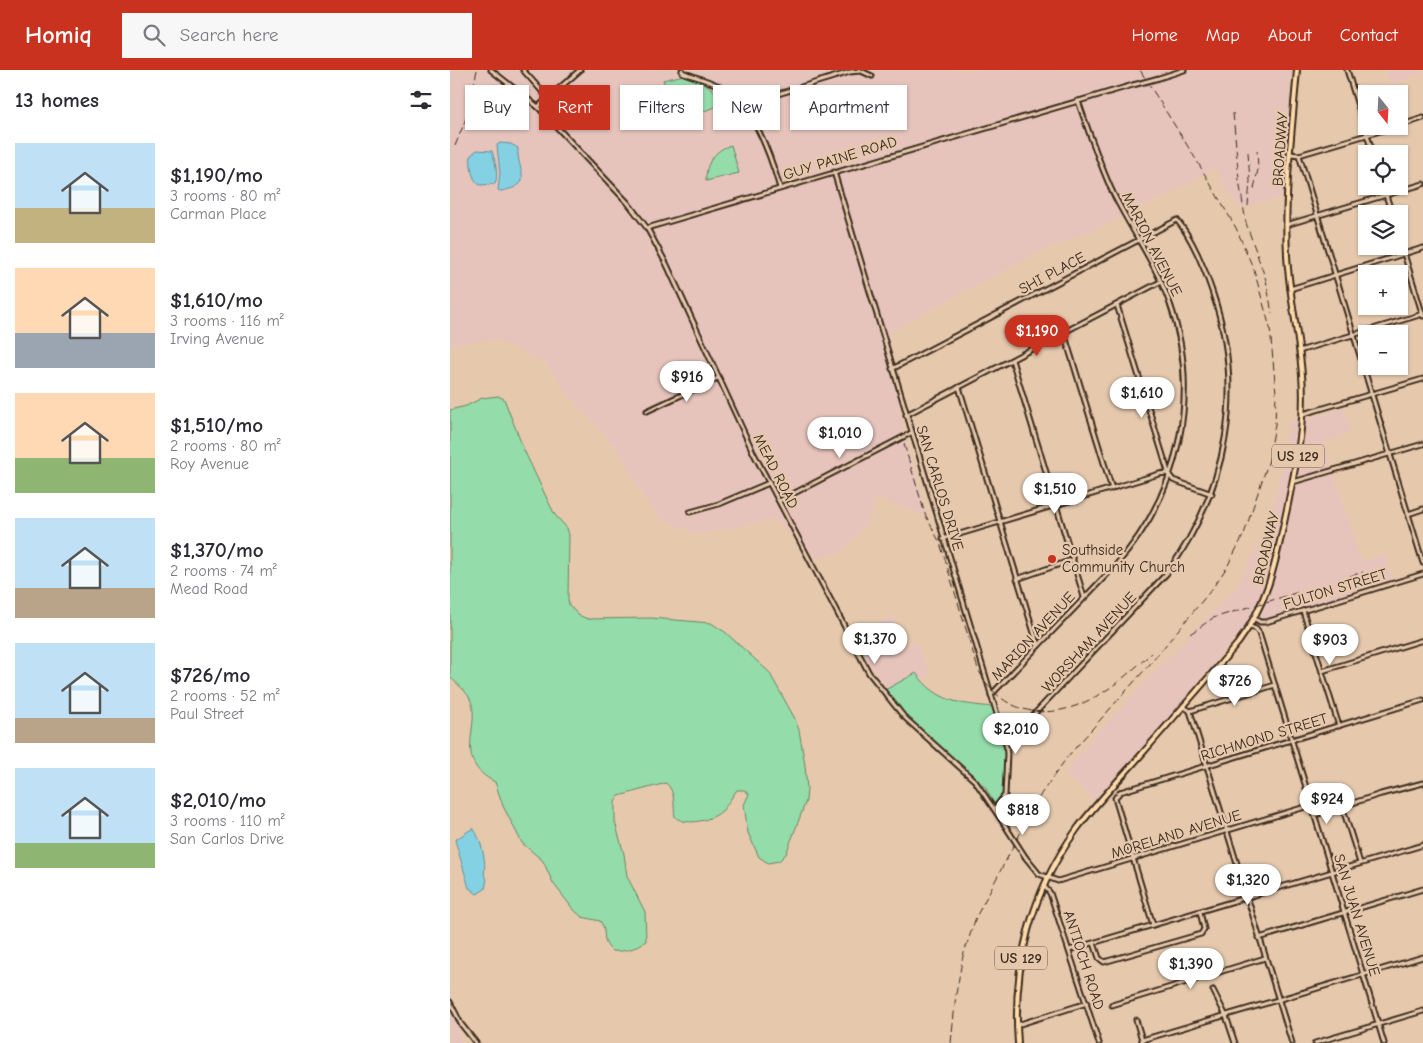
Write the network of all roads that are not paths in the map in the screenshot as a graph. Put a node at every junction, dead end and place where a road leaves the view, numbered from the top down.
1 (491, 70) edge
2 (523, 70) edge
3 (580, 70) edge
4 (682, 70) edge
5 (860, 70) edge
6 (1184, 70) edge
7 (1297, 70) edge
8 (1347, 70) edge
9 (872, 76) dead end
10 (562, 85) edge
11 (539, 90) edge
12 (780, 93) edge
13 (1078, 101) junction
14 (1358, 106) edge
15 (538, 107) joint
16 (1423, 118) edge
17 (1408, 123) edge
18 (1367, 135) joint
19 (1370, 145) edge
20 (1291, 154) junction
21 (1299, 155) junction
22 (834, 172) junction
23 (1423, 184) edge
24 (780, 188) junction
25 (1408, 188) edge
26 (1386, 195) joint
27 (1389, 205) edge
28 (1316, 217) junction
29 (1169, 224) joint
30 (1286, 225) junction
31 (647, 228) junction
32 (1138, 240) junction
33 (1423, 248) edge
34 (1408, 253) edge
35 (1401, 255) edge
36 (1404, 255) edge
37 (1335, 276) junction
38 (1160, 282) junction
39 (1290, 289) junction
40 (1117, 305) junction
41 (1423, 314) edge
42 (1064, 332) junction
43 (1353, 334) junction
44 (1299, 351) junction
45 (1012, 360) junction
46 (892, 369) junction
47 (718, 378) junction
48 (1423, 379) edge
49 (959, 388) junction
50 (1372, 395) junction
51 (647, 411) dead end
52 (1303, 414) junction
53 (906, 415) junction
54 (911, 433) junction
55 (1423, 444) edge
56 (1390, 454) junction
57 (1169, 476) junction
58 (1293, 482) junction
59 (769, 483) junction
60 (1112, 489) junction
61 (1212, 494) junction
62 (779, 502) junction
63 (1056, 505) junction
64 (1423, 509) edge
65 (690, 512) dead end
66 (1408, 514) junction
67 (1000, 522) junction
68 (944, 540) junction
69 (1072, 560) junction
70 (1423, 563) edge
71 (1423, 574) edge
72 (1017, 579) junction
73 (1084, 597) junction
74 (1303, 610) junction
75 (1255, 619) junction
76 (1250, 627) junction
77 (1423, 640) edge
78 (1038, 646) junction
79 (1322, 671) junction
80 (1275, 685) junction
81 (991, 695) junction
82 (1423, 700) edge
83 (1183, 706) junction
84 (1190, 711) junction
85 (1339, 726) junction
86 (1292, 741) junction
87 (1006, 744) junction
88 (1207, 766) junction
89 (1423, 783) edge
90 (1114, 786) junction
91 (1120, 792) junction
92 (1312, 805) junction
93 (1342, 806) junction
94 (994, 808) junction
95 (1315, 815) junction
96 (1227, 831) junction
97 (1423, 845) edge
98 (1133, 859) junction
99 (1360, 863) junction
100 (1332, 871) junction
101 (1048, 877) junction
102 (1044, 886) junction
103 (1423, 889) edge
104 (1247, 897) junction
105 (1200, 912) junction
106 (1344, 912) junction
107 (1153, 925) junction
108 (1259, 938) junction
109 (1094, 943) junction
110 (1069, 950) junction
111 (1423, 957) edge
112 (1265, 958) junction
113 (1364, 974) junction
114 (1213, 990) dead end
115 (1278, 1000) junction
116 (450, 1002) edge
117 (1087, 1003) junction
118 (1112, 1005) dead end
119 (1423, 1011) edge
120 (1226, 1016) junction
121 (1136, 1020) dead end
122 (1379, 1024) junction
123 (1016, 1025) junction
124 (1142, 1042) edge
125 (476, 1043) edge
126 (1018, 1043) edge
127 (1099, 1043) edge
128 (1235, 1043) edge
129 (1292, 1043) edge
130 (1315, 1043) edge
131 (1384, 1043) edge

1 - 15 street, MEAD ROAD
2 - 11 street
3 - 10 street
4 - 24 street
5 - 9 street
5 - 12 street
6 - 13 street, GUY PAINE ROAD, bridge
7 - 20 main road, BROADWAY / US 129
8 - 14 street
13 - 22 street, GUY PAINE ROAD
13 - 32 street, MARION AVENUE
15 - 31 street, MEAD ROAD
16 - 17 street
18 - 19 street
18 - 21 street
20 - 21 street
20 - 30 main road, BROADWAY / US 129
21 - 28 street
22 - 24 street, GUY PAINE ROAD
22 - 46 street, SAN CARLOS DRIVE
23 - 25 street
24 - 31 street, GUY PAINE ROAD
26 - 27 street
26 - 28 street
28 - 30 street
28 - 37 street
29 - 32 street, SHI PLACE
29 - 61 street, WORSHAM AVENUE
30 - 39 main road, BROADWAY / US 129
31 - 47 street, MEAD ROAD
32 - 38 street, MARION AVENUE
32 - 46 street, SHI PLACE
33 - 34 street
35 - 37 street
36 - 41 street
37 - 39 street
37 - 43 street
38 - 40 street
38 - 57 street, MARION AVENUE
39 - 44 main road, BROADWAY / US 129
40 - 42 street
40 - 57 street
41 - 43 street
42 - 45 street
42 - 60 street
43 - 44 street
43 - 50 street
44 - 52 main road, BROADWAY / US 129
45 - 49 street
45 - 63 street
46 - 53 street, SAN CARLOS DRIVE
47 - 51 street
47 - 59 street, MEAD ROAD
48 - 50 street
49 - 53 street
49 - 67 street
50 - 52 street
50 - 56 street
52 - 58 main road, BROADWAY / US 129
53 - 54 street, SAN CARLOS DRIVE
54 - 62 street
54 - 68 street, SAN CARLOS DRIVE
55 - 56 street
56 - 58 street
56 - 66 street
57 - 60 street
57 - 61 street
57 - 73 street, MARION AVENUE
58 - 75 main road, BROADWAY / US 129
59 - 62 street, MEAD ROAD
59 - 65 street
60 - 63 street
61 - 87 street, WORSHAM AVENUE
62 - 94 street, MEAD ROAD
63 - 67 street
63 - 69 street
64 - 66 street
66 - 70 street
67 - 68 street
67 - 72 street
68 - 81 street, SAN CARLOS DRIVE
69 - 72 street
69 - 73 street
71 - 74 street, FULTON STREET
72 - 78 street
73 - 78 street, MARION AVENUE
74 - 75 street, FULTON STREET
74 - 79 street
75 - 76 main road, BROADWAY / US 129
76 - 80 street, SAN JUAN AVENUE
76 - 83 main road, BROADWAY / US 129
77 - 79 street
78 - 81 street, MARION AVENUE
79 - 85 street
80 - 84 street
80 - 86 street, SAN JUAN AVENUE
81 - 87 street, SAN CARLOS DRIVE
82 - 85 street, RICHMOND STREET
83 - 84 street
83 - 90 main road, BROADWAY / US 129
84 - 88 street
85 - 86 street, RICHMOND STREET
86 - 88 street, RICHMOND STREET
86 - 92 street, SAN JUAN AVENUE
87 - 94 street, SAN CARLOS DRIVE
88 - 91 street, RICHMOND STREET
88 - 96 street
89 - 93 street
90 - 91 street
90 - 101 main road, BROADWAY / US 129
91 - 98 street
92 - 95 street, SAN JUAN AVENUE
92 - 96 street, MORELAND AVENUE
93 - 95 street
93 - 99 street
94 - 101 street, MEAD ROAD, bridge
95 - 100 street, SAN JUAN AVENUE
96 - 98 street, MORELAND AVENUE
96 - 104 street
97 - 99 street
98 - 101 street, MORELAND AVENUE
98 - 107 street
99 - 100 street
100 - 104 street
100 - 106 street, SAN JUAN AVENUE
101 - 102 main road, BROADWAY / US 129
102 - 110 street, ANTIOCH ROAD
102 - 123 main road, BROADWAY / US 129
103 - 106 street
104 - 105 street
104 - 108 street
105 - 107 street
105 - 109 street
106 - 108 street
106 - 113 street, SAN JUAN AVENUE
107 - 109 street
108 - 112 street
109 - 110 street
110 - 117 street, ANTIOCH ROAD
111 - 113 street
112 - 115 street
112 - 118 street
113 - 115 street
113 - 122 street, SAN JUAN AVENUE
114 - 120 street
115 - 120 street
115 - 129 street
116 - 125 street
117 - 123 street
117 - 127 street, ANTIOCH ROAD
119 - 122 street
120 - 124 street
120 - 128 street
121 - 124 street
122 - 130 street
122 - 131 street, SAN JUAN AVENUE
123 - 126 main road, BROADWAY / US 129

